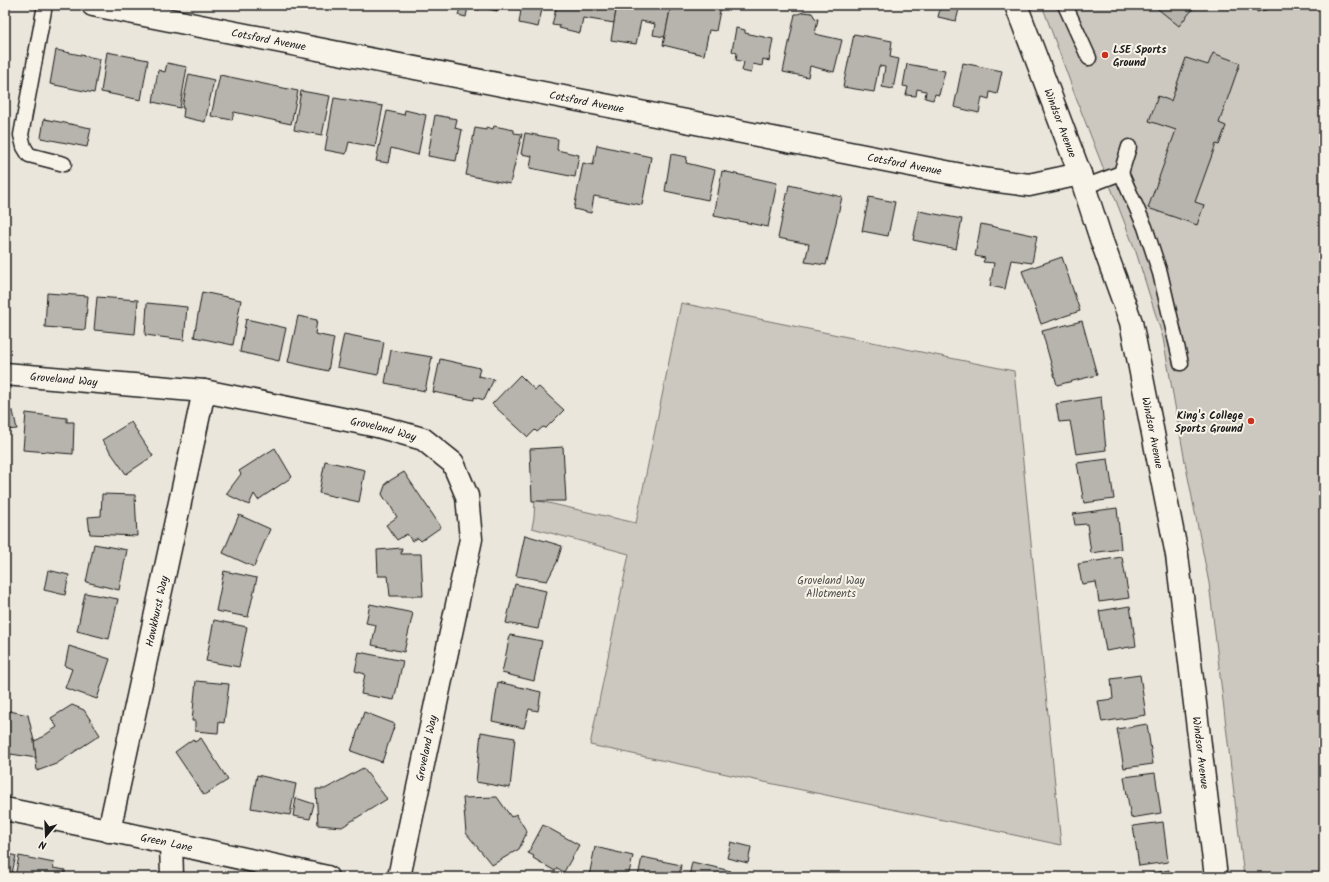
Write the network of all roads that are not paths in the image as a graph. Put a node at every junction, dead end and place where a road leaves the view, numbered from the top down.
1 (45, 5) edge
2 (93, 5) edge
3 (1016, 5) edge
4 (1065, 5) edge
5 (1089, 58) dead end
6 (1129, 148) dead end
7 (64, 164) dead end
8 (1121, 173) junction
9 (1082, 181) junction
10 (1181, 363) dead end
11 (5, 374) edge
12 (204, 391) junction
13 (5, 809) edge
14 (109, 831) junction
15 (171, 843) junction
16 (172, 877) edge
17 (327, 877) edge
18 (399, 877) edge
19 (1216, 877) edge

1 - 7 lane
2 - 9 street, Cotsford Avenue
3 - 9 street, Windsor Avenue
4 - 5 lane
6 - 8 lane
8 - 9 lane
8 - 10 lane
9 - 19 street, Windsor Avenue
11 - 12 street, Groveland Way
12 - 14 street, Hawkhurst Way
12 - 18 street, Groveland Way
13 - 14 street, Green Lane
14 - 15 street, Green Lane
15 - 16 street
15 - 17 street, Green Lane

